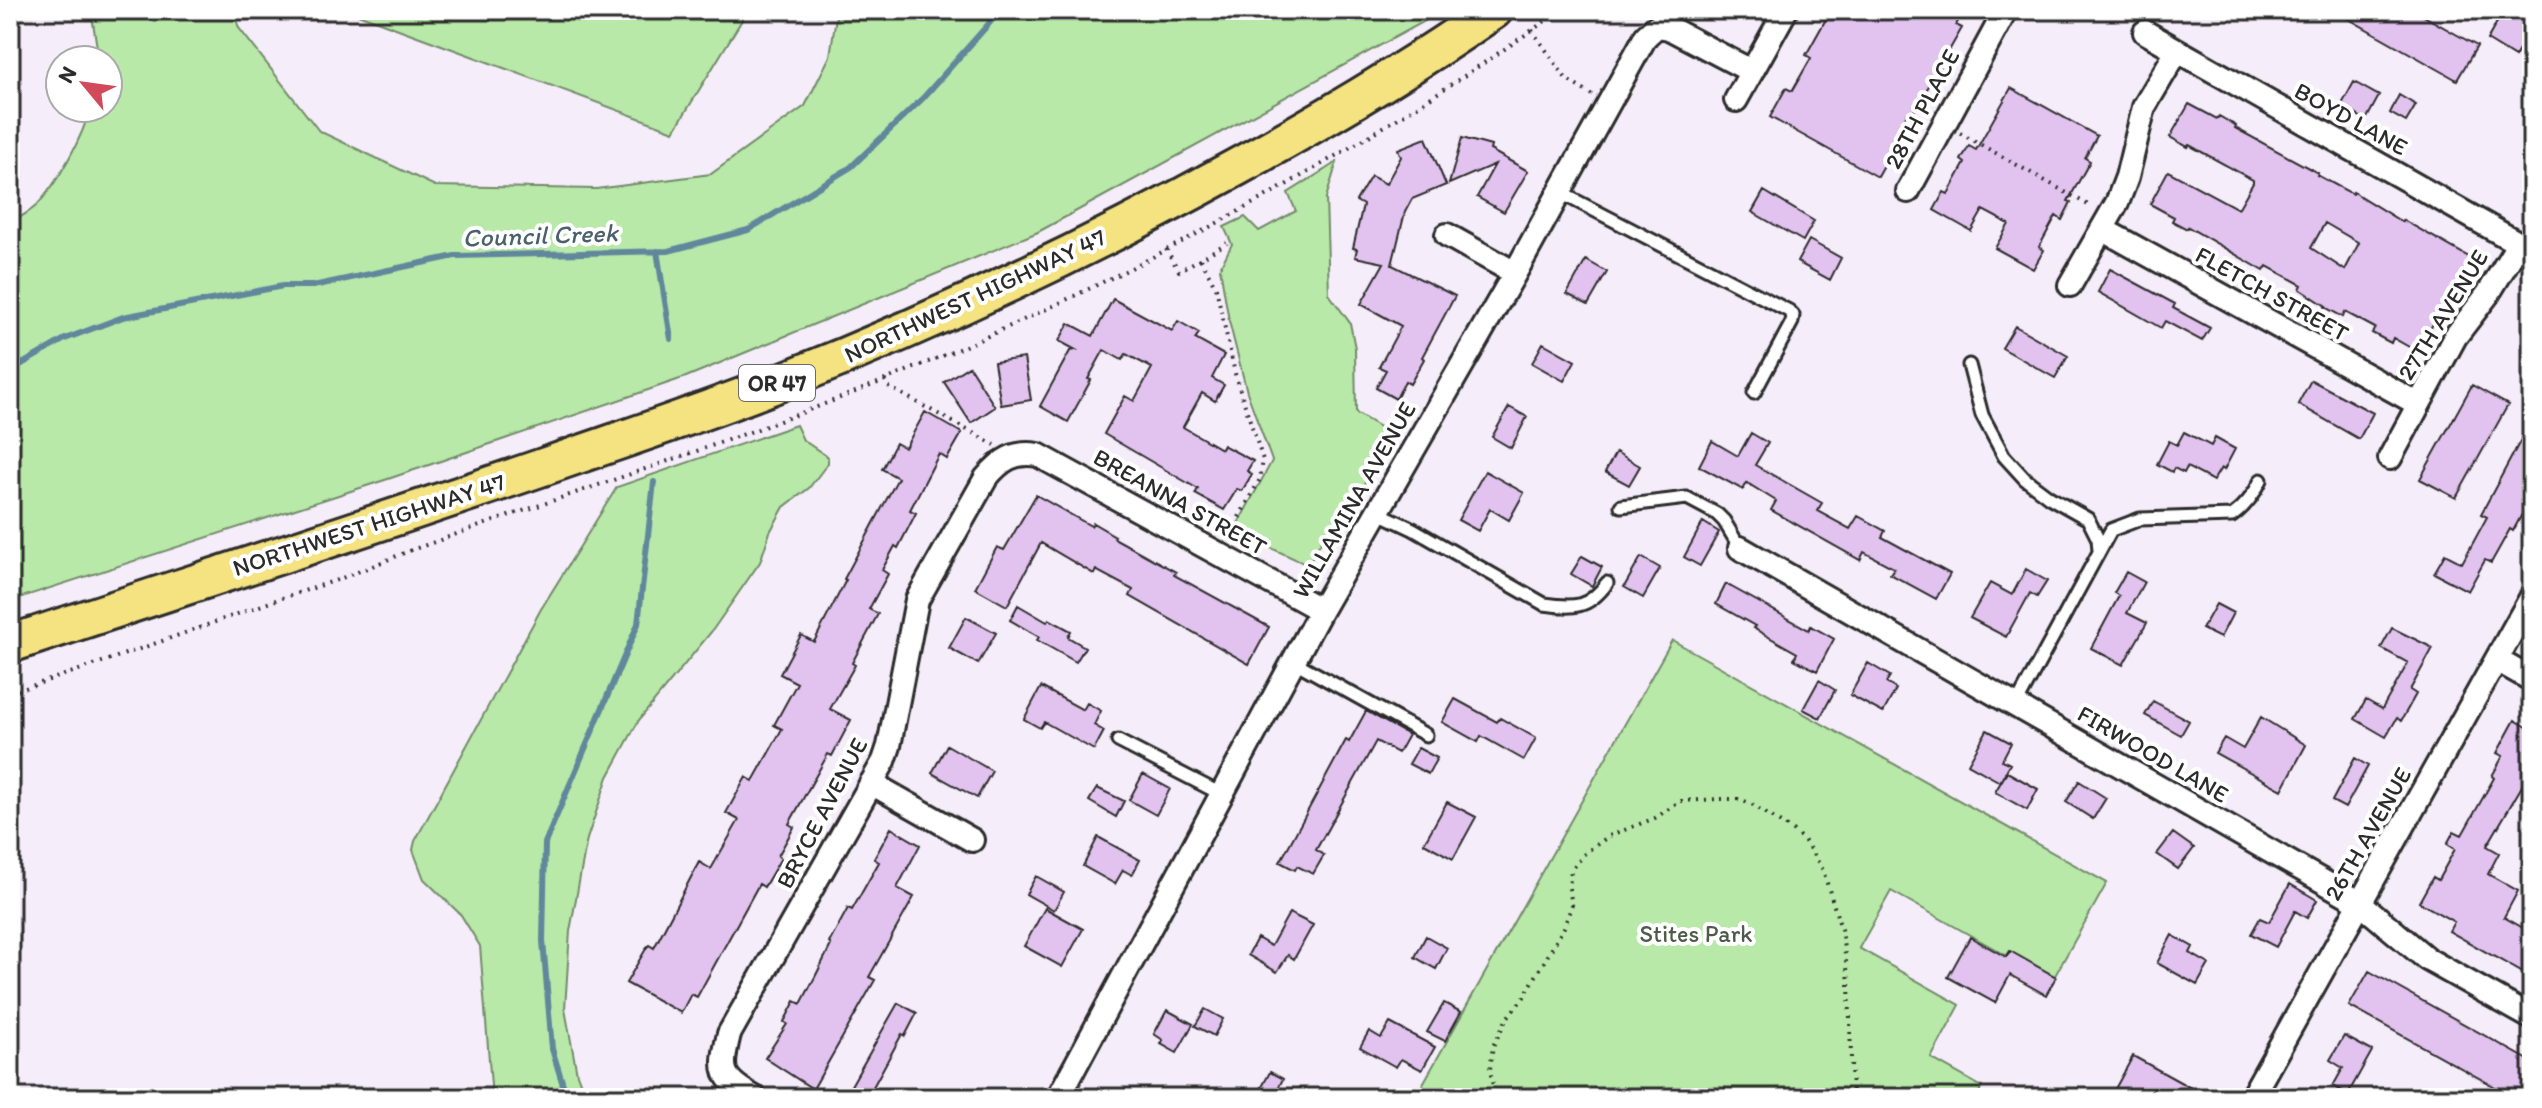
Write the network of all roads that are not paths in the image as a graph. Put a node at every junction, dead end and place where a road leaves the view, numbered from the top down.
1 (1494, 10) edge
2 (1786, 10) edge
3 (2006, 10) edge
4 (2145, 32) dead end
5 (2177, 51) junction
6 (1751, 71) junction
7 (1736, 100) dead end
8 (1908, 191) dead end
9 (1559, 192) junction
10 (2105, 222) junction
11 (1447, 235) dead end
12 (2525, 247) edge
13 (1515, 273) junction
14 (2070, 285) dead end
15 (1969, 365) dead end
16 (1754, 393) dead end
17 (2418, 404) junction
18 (1010, 455) joint
19 (2390, 458) dead end
20 (2261, 480) dead end
21 (1621, 506) dead end
22 (1377, 512) junction
23 (1740, 548) joint
24 (2099, 550) junction
25 (1607, 583) dead end
26 (2532, 596) edge
27 (1321, 610) junction
28 (10, 644) edge
29 (2497, 660) junction
30 (1293, 661) junction
31 (2532, 680) edge
32 (2016, 705) junction
33 (1426, 735) dead end
34 (1118, 741) dead end
35 (871, 783) junction
36 (1221, 794) junction
37 (972, 840) dead end
38 (2359, 902) junction
39 (2532, 1018) edge
40 (755, 1098) edge
41 (1058, 1098) edge
42 (2251, 1098) edge

1 - 28 main road, NORTHWEST HIGHWAY 47 / OR 47
2 - 6 street
3 - 8 street, 28TH PLACE
4 - 5 street, BOYD LANE
5 - 10 street
5 - 12 street, BOYD LANE
6 - 7 street
6 - 9 street, WILLAMINA AVENUE
9 - 13 street, WILLAMINA AVENUE
9 - 16 lane
10 - 14 street
10 - 17 street, FLETCH STREET
11 - 13 street
12 - 17 street, 27TH AVENUE
13 - 22 street, WILLAMINA AVENUE
15 - 24 lane
17 - 19 street, 27TH AVENUE
18 - 27 street, BREANNA STREET
18 - 35 street, BRYCE AVENUE
20 - 24 lane
21 - 23 lane
22 - 25 lane
22 - 27 street, WILLAMINA AVENUE
23 - 32 street, FIRWOOD LANE
24 - 32 lane
26 - 29 street, 26TH AVENUE
27 - 30 street, WILLAMINA AVENUE
29 - 31 street
29 - 38 street, 26TH AVENUE
30 - 33 lane
30 - 36 street, WILLAMINA AVENUE
32 - 38 street, FIRWOOD LANE
34 - 36 lane
35 - 37 street
35 - 40 street, BRYCE AVENUE
36 - 41 street, WILLAMINA AVENUE
38 - 39 street, FIRWOOD LANE
38 - 42 street, 26TH AVENUE

